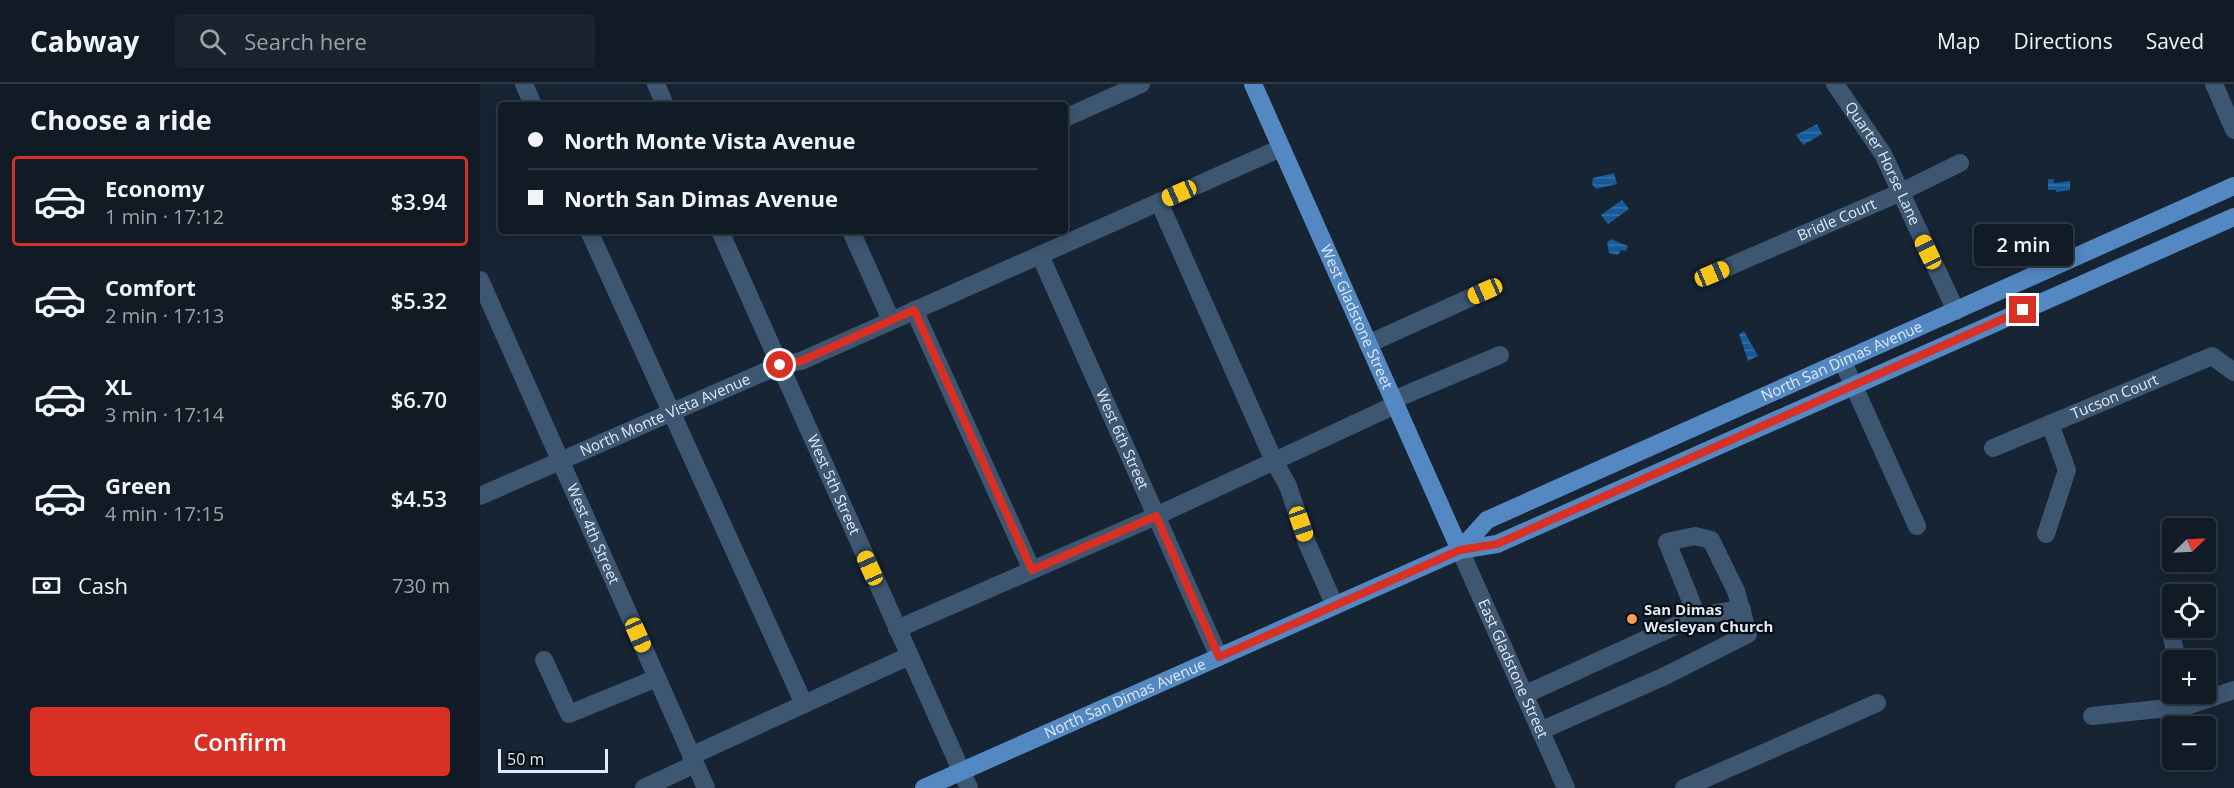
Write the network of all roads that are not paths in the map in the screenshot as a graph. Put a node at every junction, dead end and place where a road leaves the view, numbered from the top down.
1 (524, 84) edge
2 (656, 84) edge
3 (1141, 84) edge
4 (1253, 84) edge
5 (1835, 84) edge
6 (2214, 84) edge
7 (532, 102) edge
8 (664, 102) edge
9 (1068, 117) edge
10 (2234, 130) edge
11 (1281, 148) junction
12 (1960, 163) dead end
13 (2234, 186) edge
14 (1899, 193) junction
15 (1159, 202) junction
16 (2234, 217) edge
17 (590, 234) edge
18 (721, 234) edge
19 (852, 234) edge
20 (1040, 255) junction
21 (1712, 274) dead end
22 (480, 280) edge
23 (1485, 291) dead end
24 (914, 310) junction
25 (1956, 311) junction
26 (891, 320) junction
27 (1368, 344) junction
28 (1500, 355) dead end
29 (1844, 362) junction
30 (780, 365) junction
31 (2234, 372) edge
32 (1853, 384) junction
33 (1394, 403) junction
34 (670, 413) junction
35 (2050, 424) junction
36 (1993, 448) dead end
37 (560, 460) junction
38 (1274, 461) junction
39 (480, 496) edge
40 (1156, 516) junction
41 (1917, 526) dead end
42 (2046, 534) dead end
43 (1460, 550) junction
44 (1032, 570) junction
45 (1335, 606) junction
46 (1742, 609) junction
47 (1697, 616) junction
48 (897, 629) junction
49 (909, 656) junction
50 (1219, 657) junction
51 (544, 660) dead end
52 (657, 678) junction
53 (2234, 690) edge
54 (2216, 694) edge
55 (1524, 695) junction
56 (1877, 703) dead end
57 (804, 704) junction
58 (2162, 704) edge
59 (2092, 716) dead end
60 (1540, 731) junction
61 (693, 760) junction
62 (965, 780) edge
63 (644, 788) edge
64 (706, 788) edge
65 (924, 788) edge
66 (1565, 788) edge
67 (1684, 788) edge

1 - 7 street
2 - 8 street
3 - 9 street
4 - 11 main road, West Gladstone Street
5 - 14 street, Quarter Horse Lane
6 - 10 street
11 - 15 street, North Monte Vista Avenue
11 - 27 main road, West Gladstone Street
12 - 14 street, Bridle Court
13 - 25 main road, North San Dimas Avenue
14 - 21 street, Bridle Court
14 - 25 street, Quarter Horse Lane
15 - 20 street, North Monte Vista Avenue
15 - 38 street
16 - 32 main road, North San Dimas Avenue
17 - 34 street
18 - 30 street, West 5th Street
19 - 26 street
20 - 24 street, North Monte Vista Avenue
20 - 40 street, West 6th Street
22 - 37 street, West 4th Street
23 - 27 street
24 - 26 street, North Monte Vista Avenue
24 - 44 street
25 - 29 main road, North San Dimas Avenue
26 - 30 street, North Monte Vista Avenue
27 - 33 main road, West Gladstone Street
28 - 33 street
29 - 32 street
29 - 43 main road, North San Dimas Avenue
30 - 34 street, North Monte Vista Avenue
30 - 48 street, West 5th Street
31 - 35 street, Tucson Court
32 - 41 street
32 - 43 main road, North San Dimas Avenue
33 - 38 street
33 - 43 main road, West Gladstone Street
34 - 37 street, North Monte Vista Avenue
34 - 57 street
35 - 36 street, Tucson Court
35 - 42 street
37 - 39 street, North Monte Vista Avenue
37 - 52 street, West 4th Street
38 - 40 street
38 - 45 street
40 - 44 street
40 - 50 street, West 6th Street
43 - 45 main road, North San Dimas Avenue
43 - 55 street, East Gladstone Street
44 - 48 street
45 - 50 main road, North San Dimas Avenue
46 - 47 street
46 - 47 street
46 - 60 street
47 - 55 street
48 - 49 street, West 5th Street
49 - 57 street
49 - 62 street, West 5th Street
50 - 62 main road, North San Dimas Avenue
51 - 52 street
52 - 61 street, West 4th Street
53 - 54 street
55 - 60 street, East Gladstone Street
56 - 67 street
57 - 61 street
58 - 59 street
60 - 66 street, East Gladstone Street
61 - 63 street
61 - 64 street, West 4th Street
62 - 65 main road, North San Dimas Avenue

